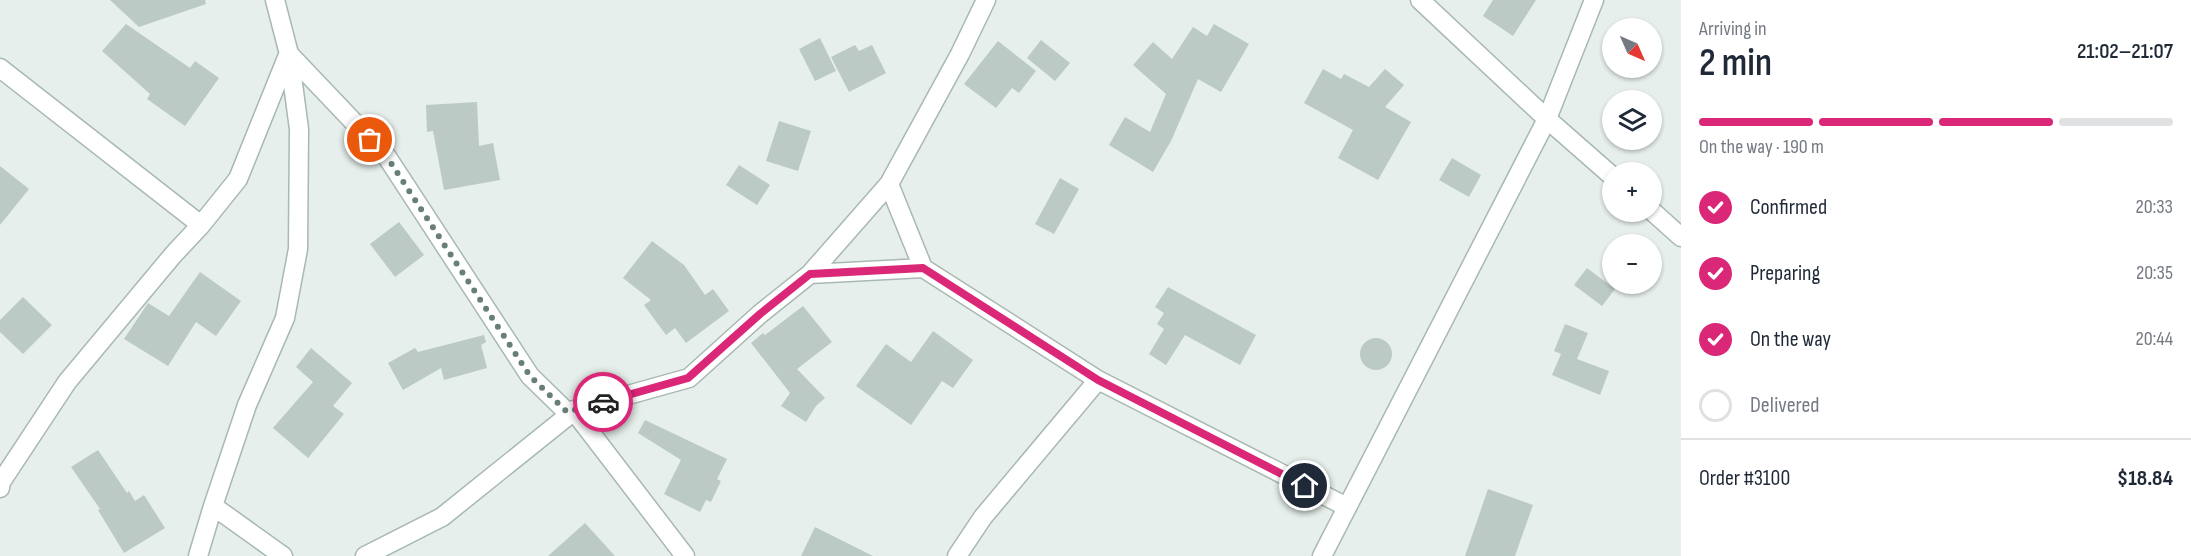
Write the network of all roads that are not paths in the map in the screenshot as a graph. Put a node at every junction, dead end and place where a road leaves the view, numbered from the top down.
1 (275, 0) edge
2 (986, 0) edge
3 (1420, 0) edge
4 (1594, 0) edge
5 (289, 54) junction
6 (0, 68) edge
7 (1547, 119) junction
8 (1602, 168) edge
9 (889, 184) junction
10 (1662, 220) edge
11 (201, 225) junction
12 (1681, 237) edge
13 (923, 268) junction
14 (810, 274) junction
15 (1098, 380) junction
16 (574, 411) junction
17 (0, 484) edge
18 (213, 506) junction
19 (1347, 507) junction
20 (198, 556) edge
21 (283, 556) edge
22 (365, 556) edge
23 (685, 556) edge
24 (957, 556) edge
25 (1322, 556) edge

1 - 5 street
2 - 9 street
3 - 7 street
4 - 7 street
5 - 11 street
5 - 16 street
5 - 18 street
6 - 11 street
7 - 8 street
7 - 19 street
9 - 13 street
9 - 14 street
10 - 12 street
11 - 17 street
13 - 14 street
13 - 15 street
14 - 16 street
15 - 19 street
15 - 24 street
16 - 22 street
16 - 23 street
18 - 20 street
18 - 21 street
19 - 25 street

